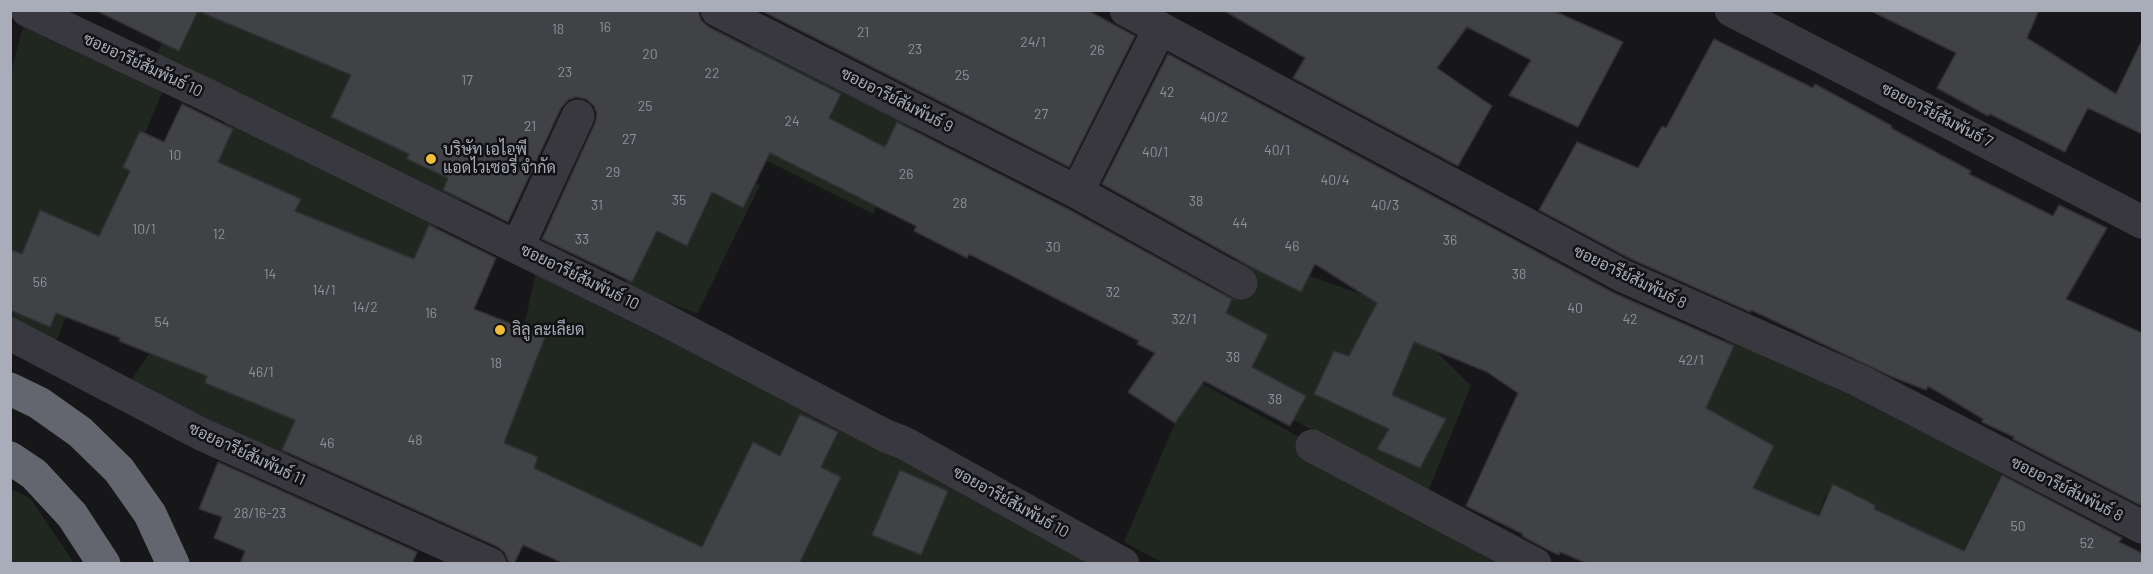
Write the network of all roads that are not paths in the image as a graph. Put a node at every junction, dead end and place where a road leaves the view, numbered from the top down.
1 (27, 10) edge
2 (717, 10) edge
3 (1126, 10) edge
4 (1731, 10) edge
5 (1160, 28) junction
6 (578, 116) dead end
7 (1077, 192) junction
8 (2142, 222) edge
9 (518, 246) junction
10 (1241, 283) dead end
11 (10, 334) edge
12 (10, 388) edge
13 (1312, 446) dead end
14 (10, 458) edge
15 (2142, 527) edge
16 (104, 564) edge
17 (173, 564) edge
18 (490, 564) edge
19 (1123, 564) edge
20 (1535, 564) edge

1 - 9 street, ซอยอารีย์สัมพันธ์ 10
2 - 7 street, ซอยอารีย์สัมพันธ์ 9
3 - 5 street, ซอยอารีย์สัมพันธ์ 8
4 - 8 street, ซอยอารีย์สัมพันธ์ 7
5 - 7 street
5 - 15 street, ซอยอารีย์สัมพันธ์ 8
6 - 9 street
7 - 10 street, ซอยอารีย์สัมพันธ์ 9
9 - 19 street, ซอยอารีย์สัมพันธ์ 10
11 - 18 street, ซอยอารีย์สัมพันธ์ 11
12 - 17 highway
13 - 20 street
14 - 16 highway

